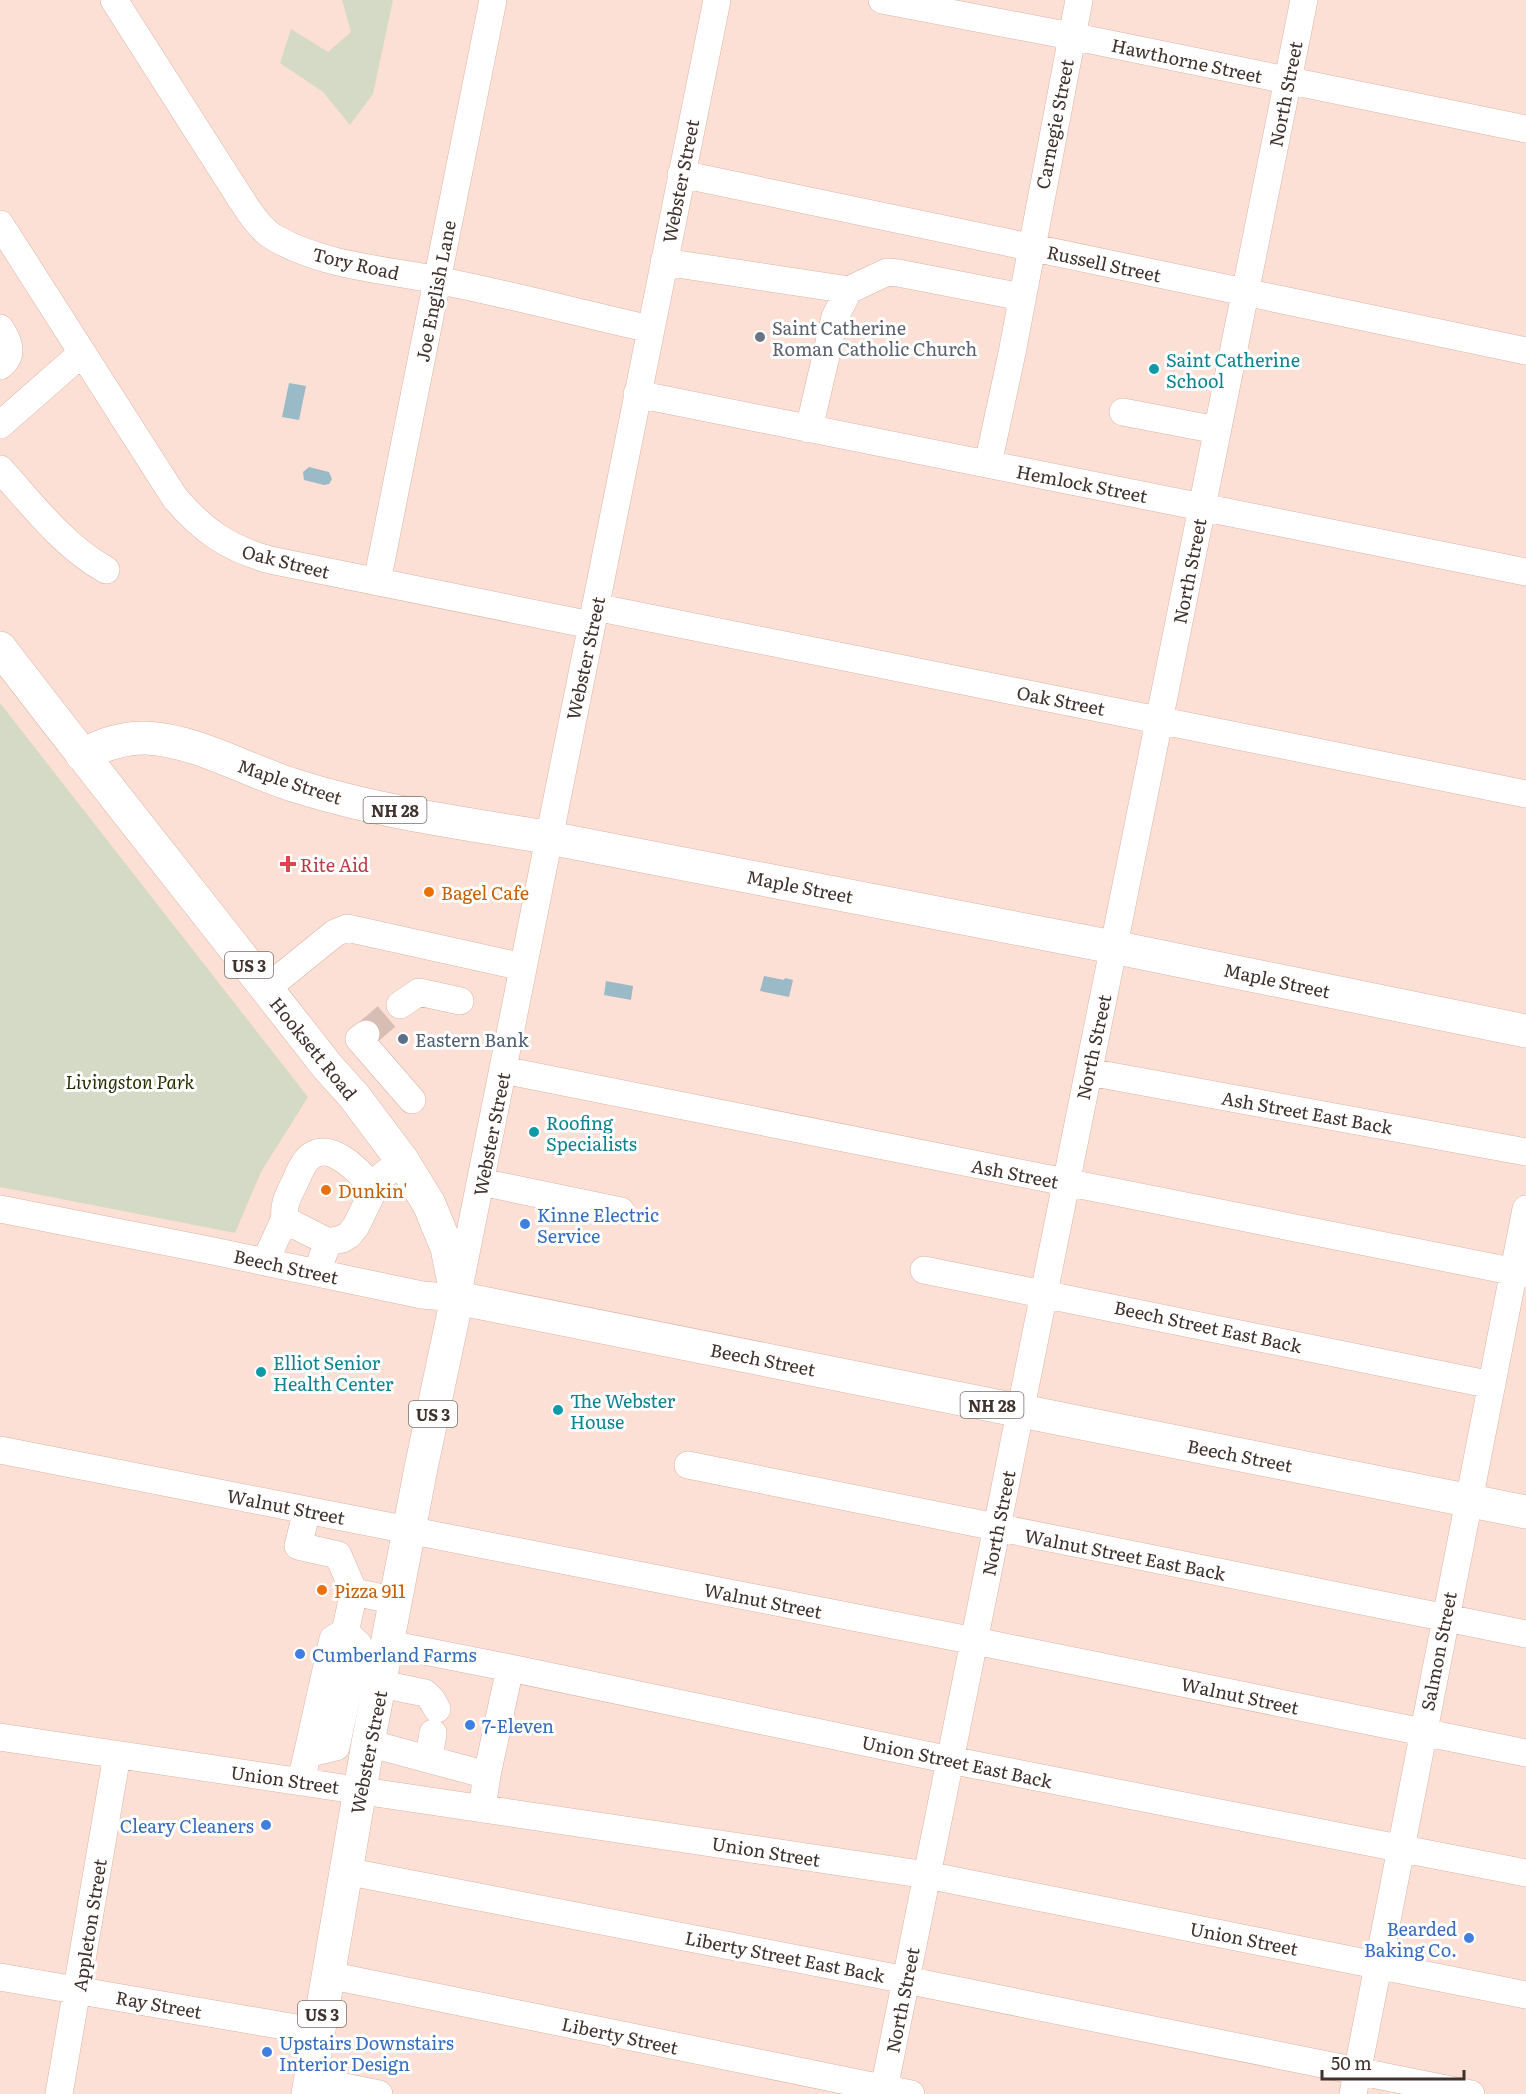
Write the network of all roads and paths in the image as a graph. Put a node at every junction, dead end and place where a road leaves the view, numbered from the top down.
1 (114, 0) edge
2 (493, 0) edge
3 (717, 0) edge
4 (882, 0) edge
5 (1079, 0) edge
6 (1304, 0) edge
7 (1071, 36) junction
8 (1288, 81) junction
9 (1526, 129) edge
10 (681, 174) junction
11 (0, 225) edge
12 (1030, 248) junction
13 (664, 262) junction
14 (437, 280) junction
15 (849, 290) junction
16 (1245, 292) junction
17 (1022, 297) junction
18 (0, 328) edge
19 (650, 329) junction
20 (1526, 351) edge
21 (82, 353) junction
22 (0, 366) edge
23 (637, 394) junction
24 (1123, 412) dead end
25 (0, 425) edge
26 (809, 429) junction
27 (1217, 430) junction
28 (0, 451) edge
29 (988, 464) junction
30 (0, 470) edge
31 (1202, 507) junction
32 (80, 530) dead end
33 (106, 570) dead end
34 (1526, 572) edge
35 (377, 582) junction
36 (593, 616) junction
37 (0, 648) edge
38 (1159, 720) junction
39 (82, 755) junction
40 (1526, 794) edge
41 (549, 838) junction
42 (1113, 947) junction
43 (523, 967) junction
44 (267, 988) junction
45 (460, 1001) dead end
46 (400, 1005) tunnel mouth
47 (1526, 1031) edge
48 (366, 1034) dead end
49 (503, 1070) junction
50 (1089, 1072) junction
51 (412, 1100) dead end
52 (1526, 1152) edge
53 (402, 1160) junction
54 (1065, 1183) junction
55 (374, 1189) junction
56 (479, 1191) junction
57 (429, 1204) junction
58 (0, 1209) edge
59 (1526, 1209) edge
60 (621, 1211) dead end
61 (285, 1218) junction
62 (328, 1242) junction
63 (265, 1262) junction
64 (924, 1270) dead end
65 (1520, 1273) edge
66 (319, 1274) junction
67 (1044, 1293) junction
68 (458, 1298) junction
69 (1492, 1385) junction
70 (1020, 1411) junction
71 (0, 1450) edge
72 (688, 1465) dead end
73 (1469, 1500) junction
74 (307, 1511) junction
75 (1526, 1512) edge
76 (997, 1528) junction
77 (409, 1530) junction
78 (354, 1592) junction
79 (397, 1601) junction
80 (1445, 1617) junction
81 (1526, 1634) edge
82 (974, 1641) junction
83 (389, 1644) junction
84 (510, 1668) junction
85 (381, 1684) junction
86 (1422, 1732) junction
87 (433, 1733) junction
88 (0, 1737) edge
89 (368, 1743) junction
90 (1526, 1753) edge
91 (117, 1755) junction
92 (950, 1760) junction
93 (487, 1774) junction
94 (301, 1782) junction
95 (360, 1790) junction
96 (482, 1809) junction
97 (1400, 1850) junction
98 (345, 1870) junction
99 (1526, 1873) edge
100 (927, 1875) junction
101 (1378, 1965) junction
102 (328, 1975) junction
103 (0, 1977) edge
104 (906, 1980) junction
105 (78, 1990) junction
106 (1526, 1995) edge
107 (319, 2032) junction
108 (1355, 2083) edge
109 (309, 2087) edge
110 (884, 2091) edge
111 (59, 2094) edge
112 (379, 2094) edge
113 (911, 2094) edge
114 (1471, 2094) edge

1 - 14 street, Tory Road
2 - 14 street, Joe English Lane
3 - 10 street, Webster Street
4 - 7 street, Hawthorne Street
5 - 7 street, Carnegie Street
6 - 8 street, North Street
7 - 8 street, Hawthorne Street
7 - 12 street, Carnegie Street
8 - 9 street, Hawthorne Street
8 - 16 street, North Street
10 - 12 street, Russell Street
10 - 13 street, Webster Street
11 - 21 street, Oak Street
12 - 16 street, Russell Street
12 - 17 street, Carnegie Street
13 - 15 street
13 - 19 street, Webster Street
14 - 19 street, Tory Road
14 - 35 street, Joe English Lane
15 - 17 street
15 - 26 street
16 - 20 street, Russell Street
16 - 27 street, North Street
17 - 29 street, Carnegie Street
18 - 22 street
19 - 23 street, Webster Street
21 - 25 street
21 - 35 street, Oak Street
23 - 26 street, Hemlock Street
23 - 36 street, Webster Street
24 - 27 street
26 - 29 street, Hemlock Street
27 - 31 street, North Street
28 - 32 street
29 - 31 street, Hemlock Street
30 - 33 street
31 - 34 street, Hemlock Street
31 - 38 street, North Street
35 - 36 street, Oak Street
36 - 38 street, Oak Street
36 - 41 street, Webster Street
37 - 39 main road, Hooksett Road / US 3
38 - 40 street, Oak Street
38 - 42 street, North Street
39 - 41 main road, Maple Street / NH 28
39 - 44 main road, Hooksett Road / US 3
41 - 42 main road, Maple Street / NH 28
41 - 43 street, Webster Street
42 - 47 main road, Maple Street / NH 28
42 - 50 street, North Street
43 - 44 street
43 - 49 street, Webster Street
44 - 53 main road, Hooksett Road / US 3
45 - 46 street
48 - 51 street
49 - 54 street, Ash Street
49 - 56 street, Webster Street
50 - 52 street, Ash Street East Back
50 - 54 street, North Street
53 - 55 street
53 - 57 main road, Hooksett Road / US 3
54 - 65 street, Ash Street
54 - 67 street, North Street
55 - 61 street
55 - 62 street
56 - 57 street
56 - 60 street
56 - 68 street, Webster Street
57 - 68 main road, Hooksett Road / US 3
58 - 63 street, Beech Street
59 - 65 street, Salmon Street
61 - 62 street
61 - 63 street
62 - 66 street
63 - 66 street, Beech Street
64 - 67 street, Beech Street East Back
65 - 69 street, Salmon Street
66 - 68 street, Beech Street
67 - 69 street, Beech Street East Back
67 - 70 street, North Street
68 - 70 main road, Beech Street / NH 28
68 - 77 main road, Webster Street / US 3
69 - 73 street, Salmon Street
70 - 73 main road, Beech Street / NH 28
70 - 76 street, North Street
71 - 74 street, Walnut Street
72 - 76 street, Walnut Street East Back
73 - 75 main road, Beech Street / NH 28
73 - 80 street, Salmon Street
74 - 77 street, Walnut Street
74 - 78 street
76 - 80 street, Walnut Street East Back
76 - 82 street, North Street
77 - 79 main road, Webster Street / US 3
77 - 82 street, Walnut Street
78 - 79 street
78 - 94 street
79 - 83 main road, Webster Street / US 3
80 - 81 street, Walnut Street East Back
80 - 86 street, Salmon Street
82 - 86 street, Walnut Street
82 - 92 street, North Street
83 - 84 street, Union Street East Back
83 - 85 main road, Webster Street / US 3
84 - 92 street, Union Street East Back
84 - 93 street
85 - 87 street
85 - 89 main road, Webster Street / US 3
86 - 90 street, Walnut Street
86 - 97 street, Salmon Street
87 - 89 street
87 - 93 street
88 - 91 street, Union Street
89 - 95 main road, Webster Street / US 3
91 - 94 street, Union Street
91 - 105 street, Appleton Street
92 - 97 street, Union Street East Back
92 - 100 street, North Street
93 - 96 street
94 - 95 street, Union Street
95 - 96 street, Union Street
95 - 98 main road, Webster Street / US 3
96 - 100 street, Union Street
97 - 99 street, Union Street East Back
97 - 101 street, Salmon Street
98 - 102 main road, Webster Street / US 3
98 - 104 street, Liberty Street East Back
100 - 101 street, Union Street
100 - 104 street, North Street
101 - 106 street, Union Street
101 - 108 street, Salmon Street
102 - 107 main road, Webster Street / US 3
102 - 110 street, Liberty Street
103 - 105 street, Ray Street
104 - 108 street, Liberty Street East Back
104 - 110 street, North Street
105 - 107 street, Ray Street
105 - 111 street, Appleton Street
107 - 109 main road, Webster Street / US 3
108 - 114 street, Liberty Street East Back
109 - 112 street
110 - 113 street, Liberty Street

